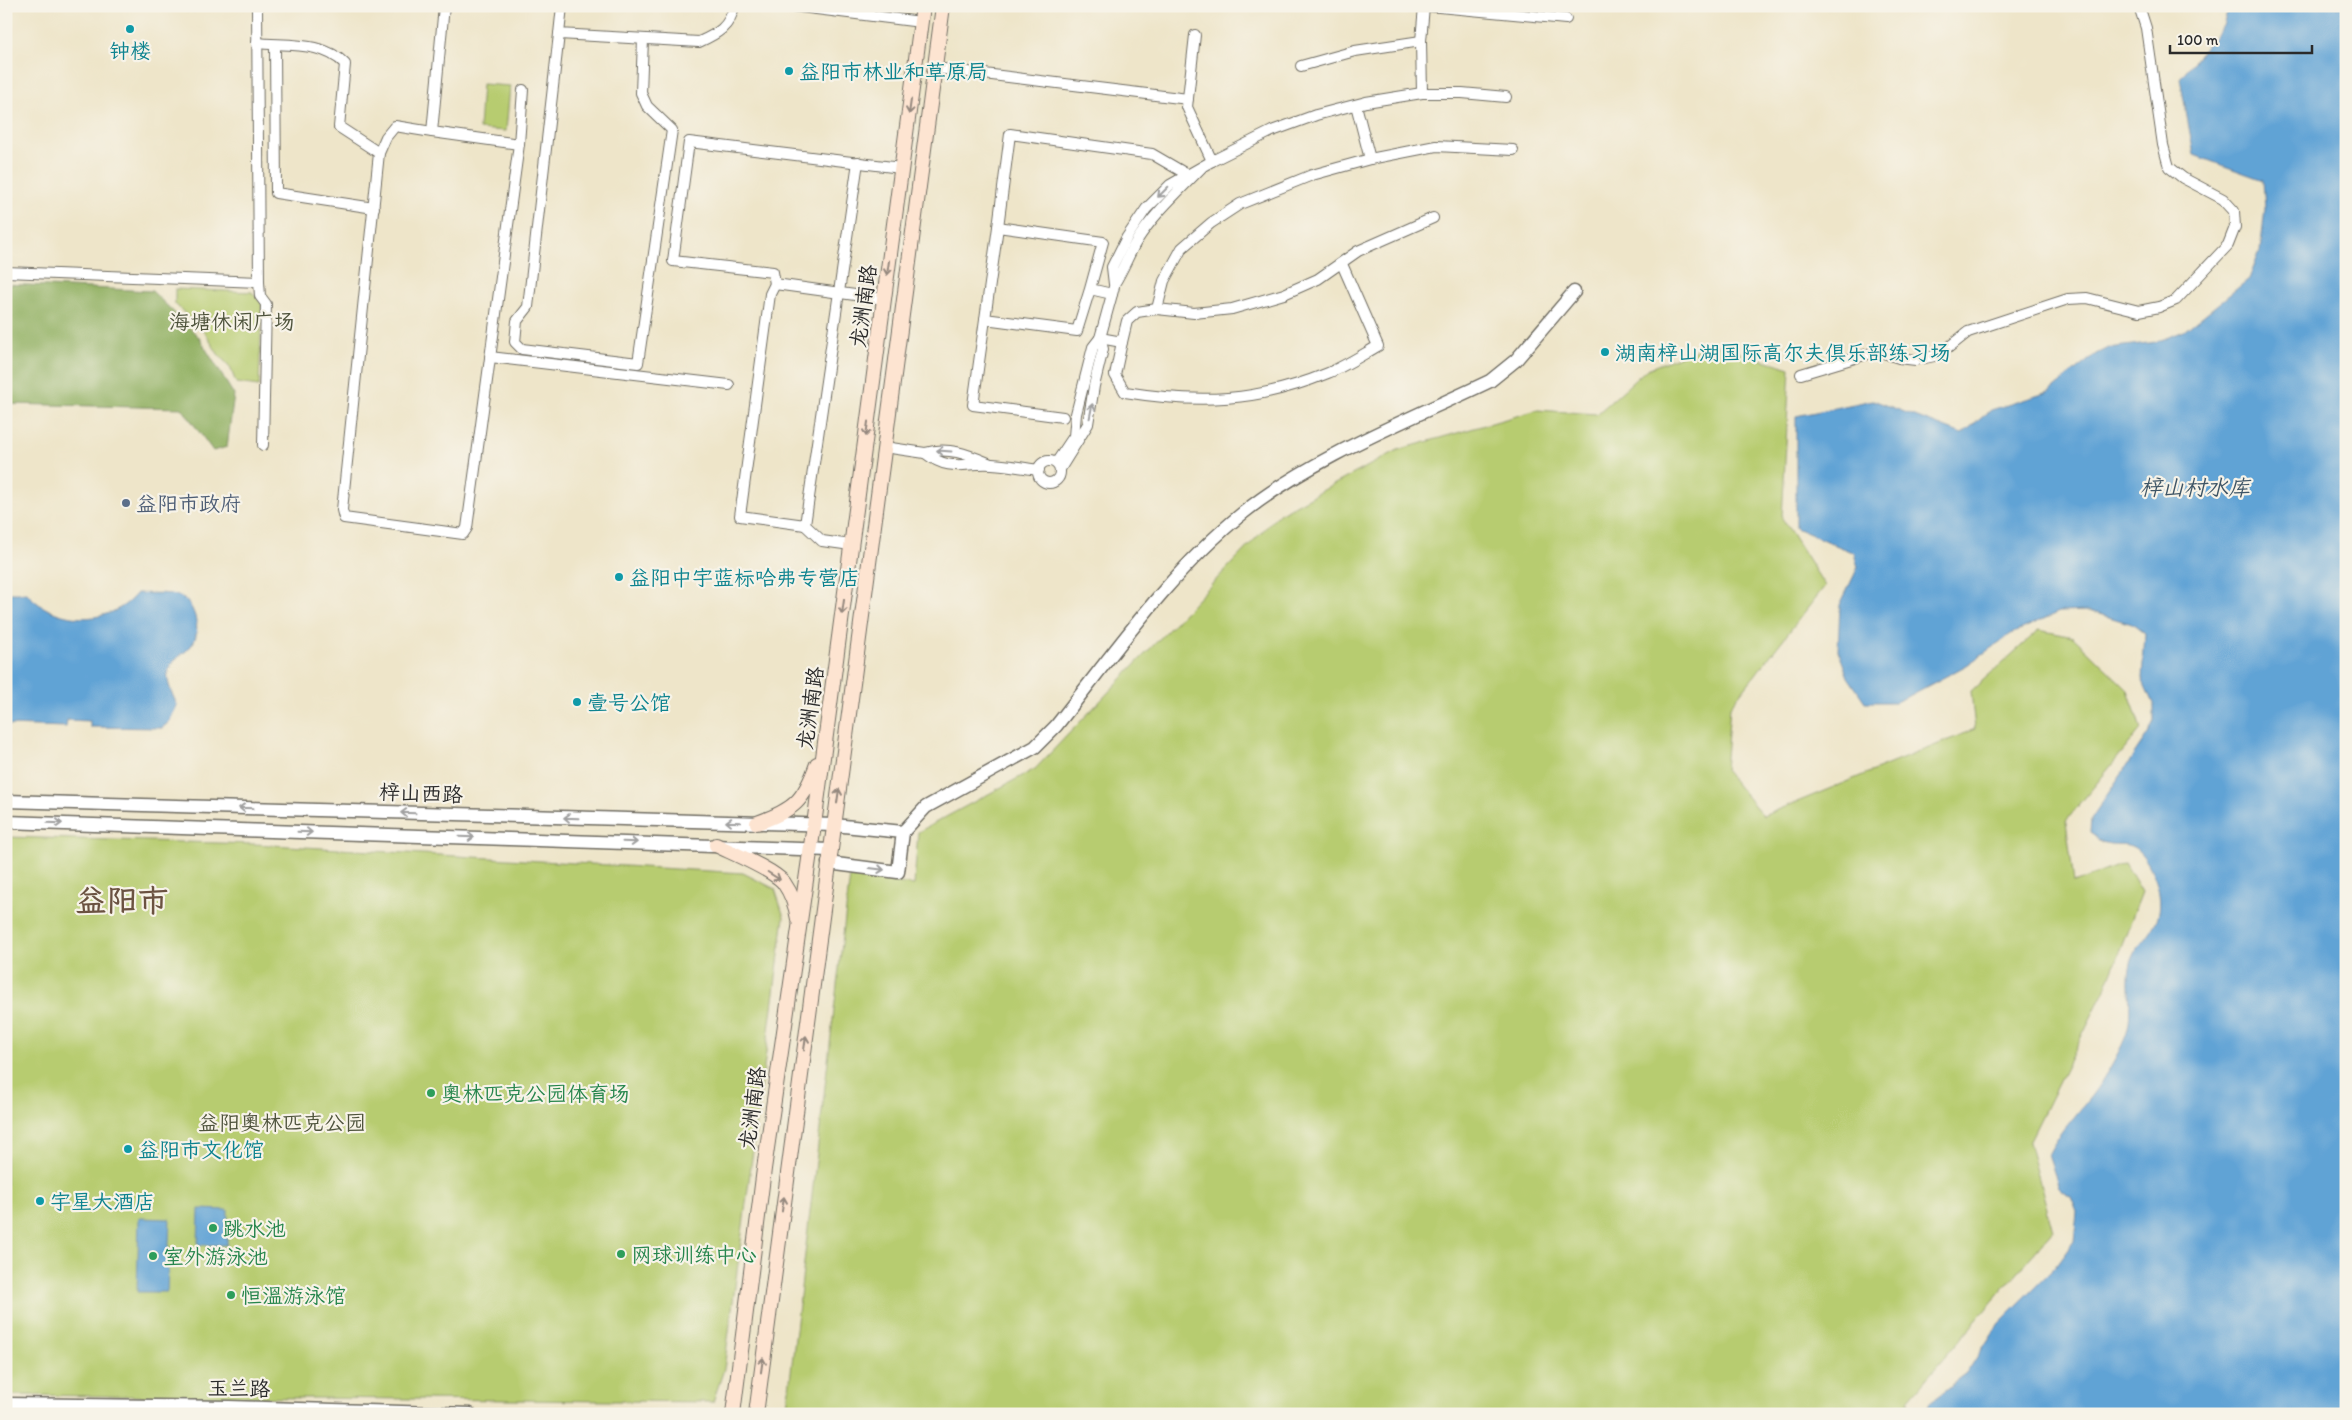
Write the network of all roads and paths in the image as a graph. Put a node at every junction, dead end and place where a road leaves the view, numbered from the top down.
1 (257, 6) edge
2 (444, 6) edge
3 (562, 6) edge
4 (734, 6) edge
5 (792, 6) edge
6 (923, 6) edge
7 (943, 6) edge
8 (1424, 6) edge
9 (1428, 6) edge
10 (2138, 6) edge
11 (871, 11) edge
12 (1566, 20) dead end
13 (921, 22) junction
14 (559, 34) junction
15 (1195, 35) dead end
16 (643, 39) junction
17 (1421, 41) junction
18 (257, 44) junction
19 (275, 45) junction
20 (1301, 66) dead end
21 (935, 68) junction
22 (523, 90) dead end
23 (1422, 93) junction
24 (1506, 97) dead end
25 (1188, 99) junction
26 (1356, 105) junction
27 (432, 132) junction
28 (519, 144) junction
29 (1513, 150) dead end
30 (379, 153) junction
31 (1370, 159) junction
32 (858, 162) junction
33 (1208, 163) junction
34 (902, 168) junction
35 (1188, 175) junction
36 (374, 208) junction
37 (1433, 218) dead end
38 (998, 227) junction
39 (1342, 264) junction
40 (6, 272) edge
41 (259, 282) junction
42 (775, 284) junction
43 (1090, 288) junction
44 (1113, 289) junction
45 (1574, 292) dead end
46 (839, 293) junction
47 (884, 299) junction
48 (1157, 309) junction
49 (985, 319) junction
50 (1100, 338) junction
51 (1122, 342) junction
52 (490, 357) junction
53 (1801, 374) dead end
54 (729, 386) dead end
55 (1063, 417) dead end
56 (263, 445) dead end
57 (884, 447) junction
58 (1058, 466) junction
59 (1039, 470) junction
60 (805, 525) junction
61 (851, 545) junction
62 (826, 737) junction
63 (6, 801) edge
64 (6, 822) edge
65 (758, 823) junction
66 (814, 825) junction
67 (834, 825) junction
68 (903, 832) junction
69 (716, 845) junction
70 (810, 848) junction
71 (829, 857) junction
72 (799, 926) junction
73 (6, 1404) edge
74 (229, 1410) edge
75 (333, 1412) edge
76 (431, 1413) edge
77 (470, 1414) edge
78 (732, 1414) edge
79 (756, 1414) edge

1 - 18 street
2 - 27 street
3 - 14 street
4 - 16 street
5 - 11 street
6 - 13 main road, 龙洲南路
7 - 21 main road, 龙洲南路
8 - 17 street
9 - 12 street
10 - 53 street
11 - 13 street
13 -> 34 main road, 龙洲南路
14 - 16 street
14 - 16 street
15 - 25 street
17 - 20 street
17 - 23 street
18 - 19 street
18 - 41 street
19 - 30 street
19 - 36 street
21 - 25 street
21 - 57 main road, 龙洲南路
22 - 28 street
23 - 24 street
23 - 26 street
25 - 33 street
26 - 31 street
26 - 33 street
27 - 28 street
27 - 30 street
28 - 52 street
29 - 31 street
30 - 36 street
31 - 48 street
32 - 34 street
32 - 42 street
32 - 46 street
33 - 35 street
33 - 44 street
34 -> 47 main road, 龙洲南路
35 - 38 street
35 -> 44 street
36 - 52 street
37 - 39 street
38 - 43 street
38 - 49 street
39 - 48 street
39 - 51 street
40 - 41 street
41 - 56 street
42 - 46 street
42 - 60 street
43 - 44 street
43 - 49 street
44 - 50 street
45 - 68 street
46 - 47 street
46 - 60 street
47 -> 61 main road, 龙洲南路
48 - 51 street
49 - 55 street
50 - 51 street
50 - 58 street
52 - 54 street
57 - 59 street
67 -> 57 main road, 龙洲南路
58 - 59 street
58 - 59 street
60 - 61 street
61 -> 62 main road, 龙洲南路
62 - 65 main road
62 - 66 main road, 龙洲南路
65 -> 63 street, 梓山西路
64 -> 69 street, 梓山西路
65 - 66 street, 梓山西路
66 - 67 street, 梓山西路
66 - 70 main road, 龙洲南路
67 - 68 street, 梓山西路
67 - 71 main road, 龙洲南路
71 -> 68 street, 梓山西路
69 - 70 street, 梓山西路
69 -> 72 main road
70 - 71 street, 梓山西路
70 - 72 main road, 龙洲南路
79 -> 71 main road, 龙洲南路
72 - 78 main road, 龙洲南路
73 - 74 street, 玉兰路
74 - 75 street, 玉兰路
75 - 76 street, 玉兰路
76 - 77 street, 玉兰路

